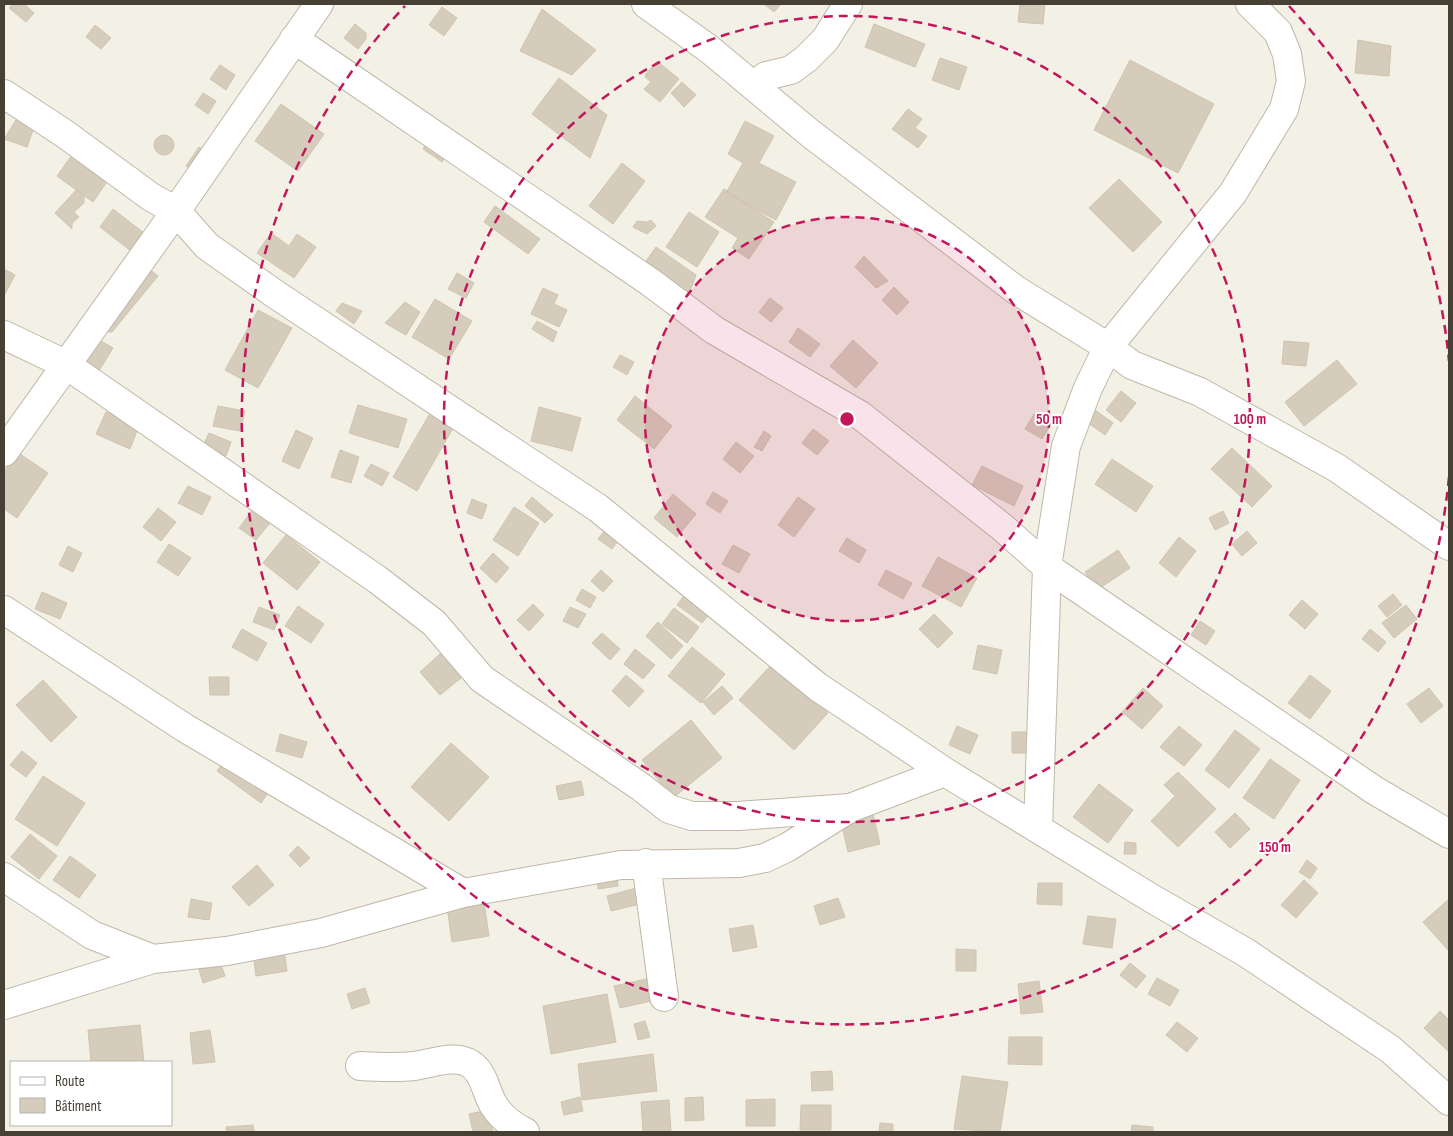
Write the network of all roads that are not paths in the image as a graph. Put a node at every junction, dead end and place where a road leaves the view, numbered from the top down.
1 (319, 4) edge
2 (646, 4) edge
3 (848, 4) edge
4 (1250, 4) edge
5 (294, 39) junction
6 (754, 86) junction
7 (4, 94) edge
8 (176, 211) junction
9 (4, 335) edge
10 (1108, 347) junction
11 (65, 364) junction
12 (4, 452) edge
13 (1449, 546) edge
14 (1047, 567) junction
15 (4, 610) edge
16 (945, 772) junction
17 (850, 808) junction
18 (1038, 828) junction
19 (1449, 834) edge
20 (646, 863) junction
21 (4, 877) edge
22 (463, 893) junction
23 (92, 935) junction
24 (153, 959) junction
25 (93, 976) junction
26 (664, 998) dead end
27 (4, 1005) edge
28 (360, 1066) dead end
29 (1449, 1101) edge
30 (525, 1132) edge

1 - 5 street
2 - 6 street
3 - 6 street
4 - 10 street
5 - 8 street
5 - 14 street
6 - 10 street
7 - 8 street
8 - 11 street
8 - 16 street
9 - 11 street
10 - 13 street
10 - 14 street
11 - 12 street
11 - 17 street
14 - 18 street
14 - 19 street
15 - 22 street
16 - 17 street
16 - 18 street
17 - 20 street
18 - 29 street
20 - 22 street
20 - 26 street
21 - 23 street
22 - 24 street
23 - 24 street
23 - 25 street
24 - 25 street
25 - 27 street
28 - 30 street

